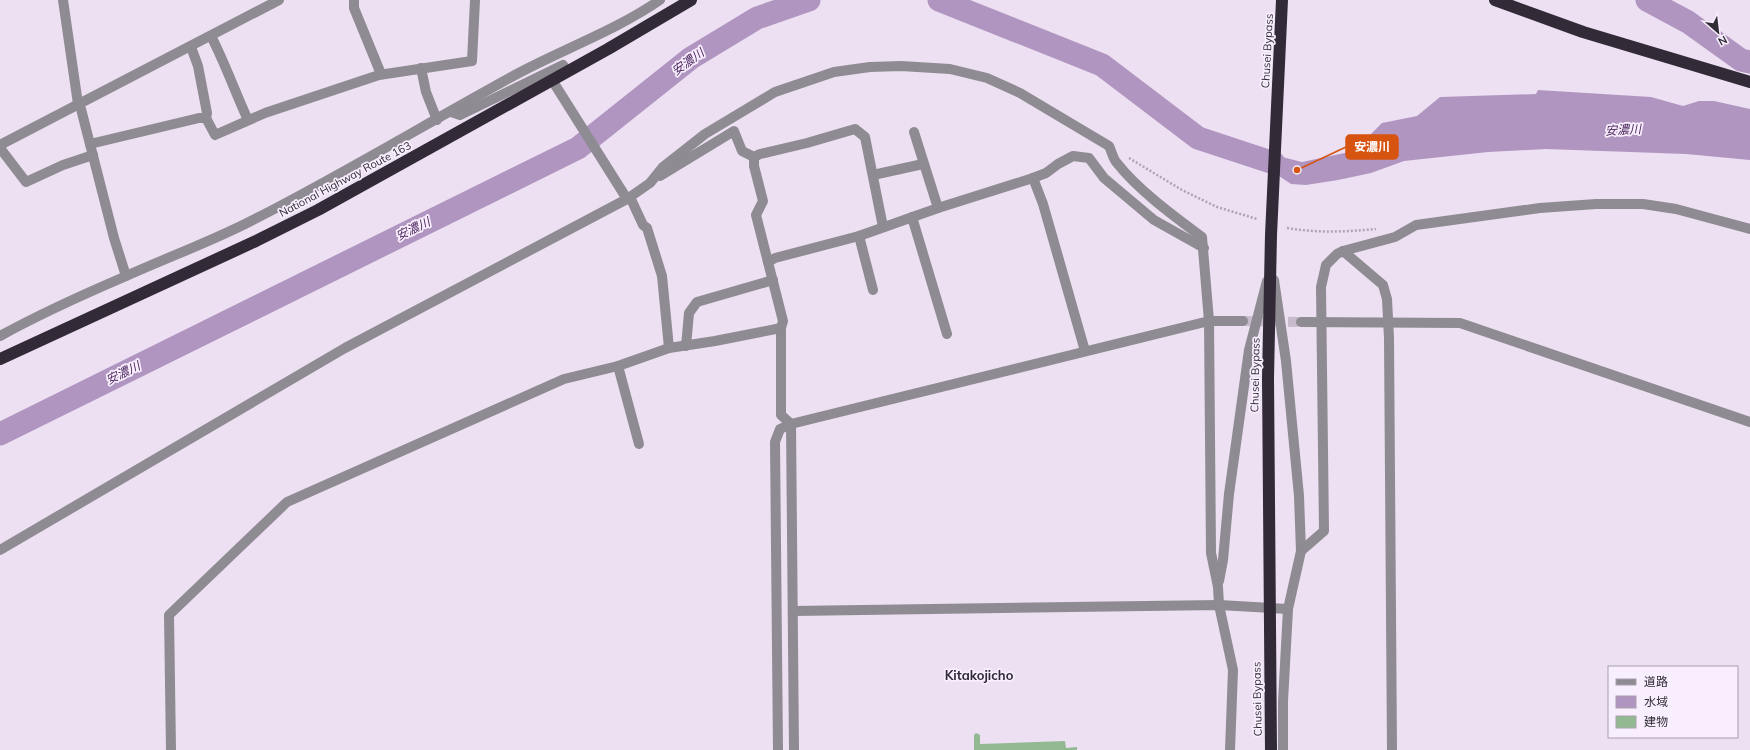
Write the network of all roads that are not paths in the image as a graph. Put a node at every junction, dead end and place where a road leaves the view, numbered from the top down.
1 (63, 0) edge
2 (279, 0) edge
3 (354, 0) edge
4 (475, 0) edge
5 (660, 0) edge
6 (691, 0) edge
7 (1282, 0) edge
8 (1495, 0) edge
9 (211, 36) junction
10 (191, 47) junction
11 (421, 68) junction
12 (567, 72) junction
13 (381, 74) junction
14 (552, 80) junction
15 (1750, 82) edge
16 (78, 104) junction
17 (451, 112) junction
18 (206, 118) junction
19 (248, 120) junction
20 (437, 120) junction
21 (914, 132) dead end
22 (90, 144) junction
23 (0, 145) edge
24 (0, 148) edge
25 (93, 155) junction
26 (754, 157) junction
27 (923, 164) junction
28 (872, 175) junction
29 (1033, 178) junction
30 (650, 182) junction
31 (627, 197) junction
32 (938, 208) junction
33 (912, 217) junction
34 (883, 227) junction
35 (1750, 229) edge
36 (859, 236) junction
37 (1204, 248) junction
38 (1343, 251) junction
39 (768, 262) junction
40 (1271, 264) junction
41 (126, 276) junction
42 (773, 280) junction
43 (873, 290) dead end
44 (1209, 321) junction
45 (1243, 321) tunnel mouth
46 (1301, 322) tunnel mouth
47 (1322, 322) junction
48 (1387, 322) junction
49 (780, 328) junction
50 (946, 334) dead end
51 (0, 336) edge
52 (686, 346) junction
53 (669, 348) junction
54 (1085, 351) junction
55 (0, 359) edge
56 (618, 366) junction
57 (1750, 422) edge
58 (791, 424) junction
59 (639, 444) dead end
60 (0, 550) edge
61 (1301, 551) junction
62 (1218, 587) junction
63 (1219, 605) junction
64 (1288, 609) junction
65 (793, 611) junction
66 (171, 750) edge
67 (778, 750) edge
68 (794, 750) edge
69 (1230, 750) edge
70 (1271, 750) edge
71 (1283, 750) edge
72 (1392, 750) edge

1 - 16 street
2 - 9 street
3 - 13 street
4 - 11 street
5 - 17 street
6 - 12 highway, National Highway Route 163
7 - 40 highway, Chusei Bypass
8 - 15 highway
9 - 10 street
9 - 19 street
10 - 16 street
10 - 18 street
11 - 13 street
11 - 20 street
12 - 14 highway, National Highway Route 163
12 - 17 street
13 - 19 street
14 - 31 street
14 - 55 highway, National Highway Route 163
16 - 22 street
16 - 23 street
17 - 20 street
18 - 19 street
18 - 22 street
20 - 41 street
21 - 27 street
22 - 25 street
24 - 25 street
25 - 41 street
26 - 28 street
26 - 30 street
26 - 39 street
27 - 28 street
27 - 32 street
28 - 34 street
29 - 32 street
29 - 37 street
29 - 54 street
30 - 31 street
30 - 37 street
31 - 53 street
31 - 60 street
32 - 33 street
33 - 34 street
33 - 50 street
34 - 36 street
35 - 38 street
36 - 39 street
36 - 43 street
37 - 44 street
38 - 47 street
38 - 48 street
39 - 42 street
40 - 61 street
40 - 62 street
40 - 70 highway, Chusei Bypass
41 - 51 street
42 - 49 street
42 - 52 street
44 - 45 street
44 - 54 street
44 - 62 street
46 - 47 street
47 - 48 street
47 - 61 street
48 - 57 street
48 - 72 street
49 - 52 street
49 - 58 street
52 - 53 street
53 - 56 street
54 - 58 street
56 - 59 street
56 - 66 street
58 - 65 street
58 - 67 street
61 - 64 street
62 - 63 street
63 - 64 street
63 - 65 street
63 - 69 street
64 - 71 street
65 - 68 street

